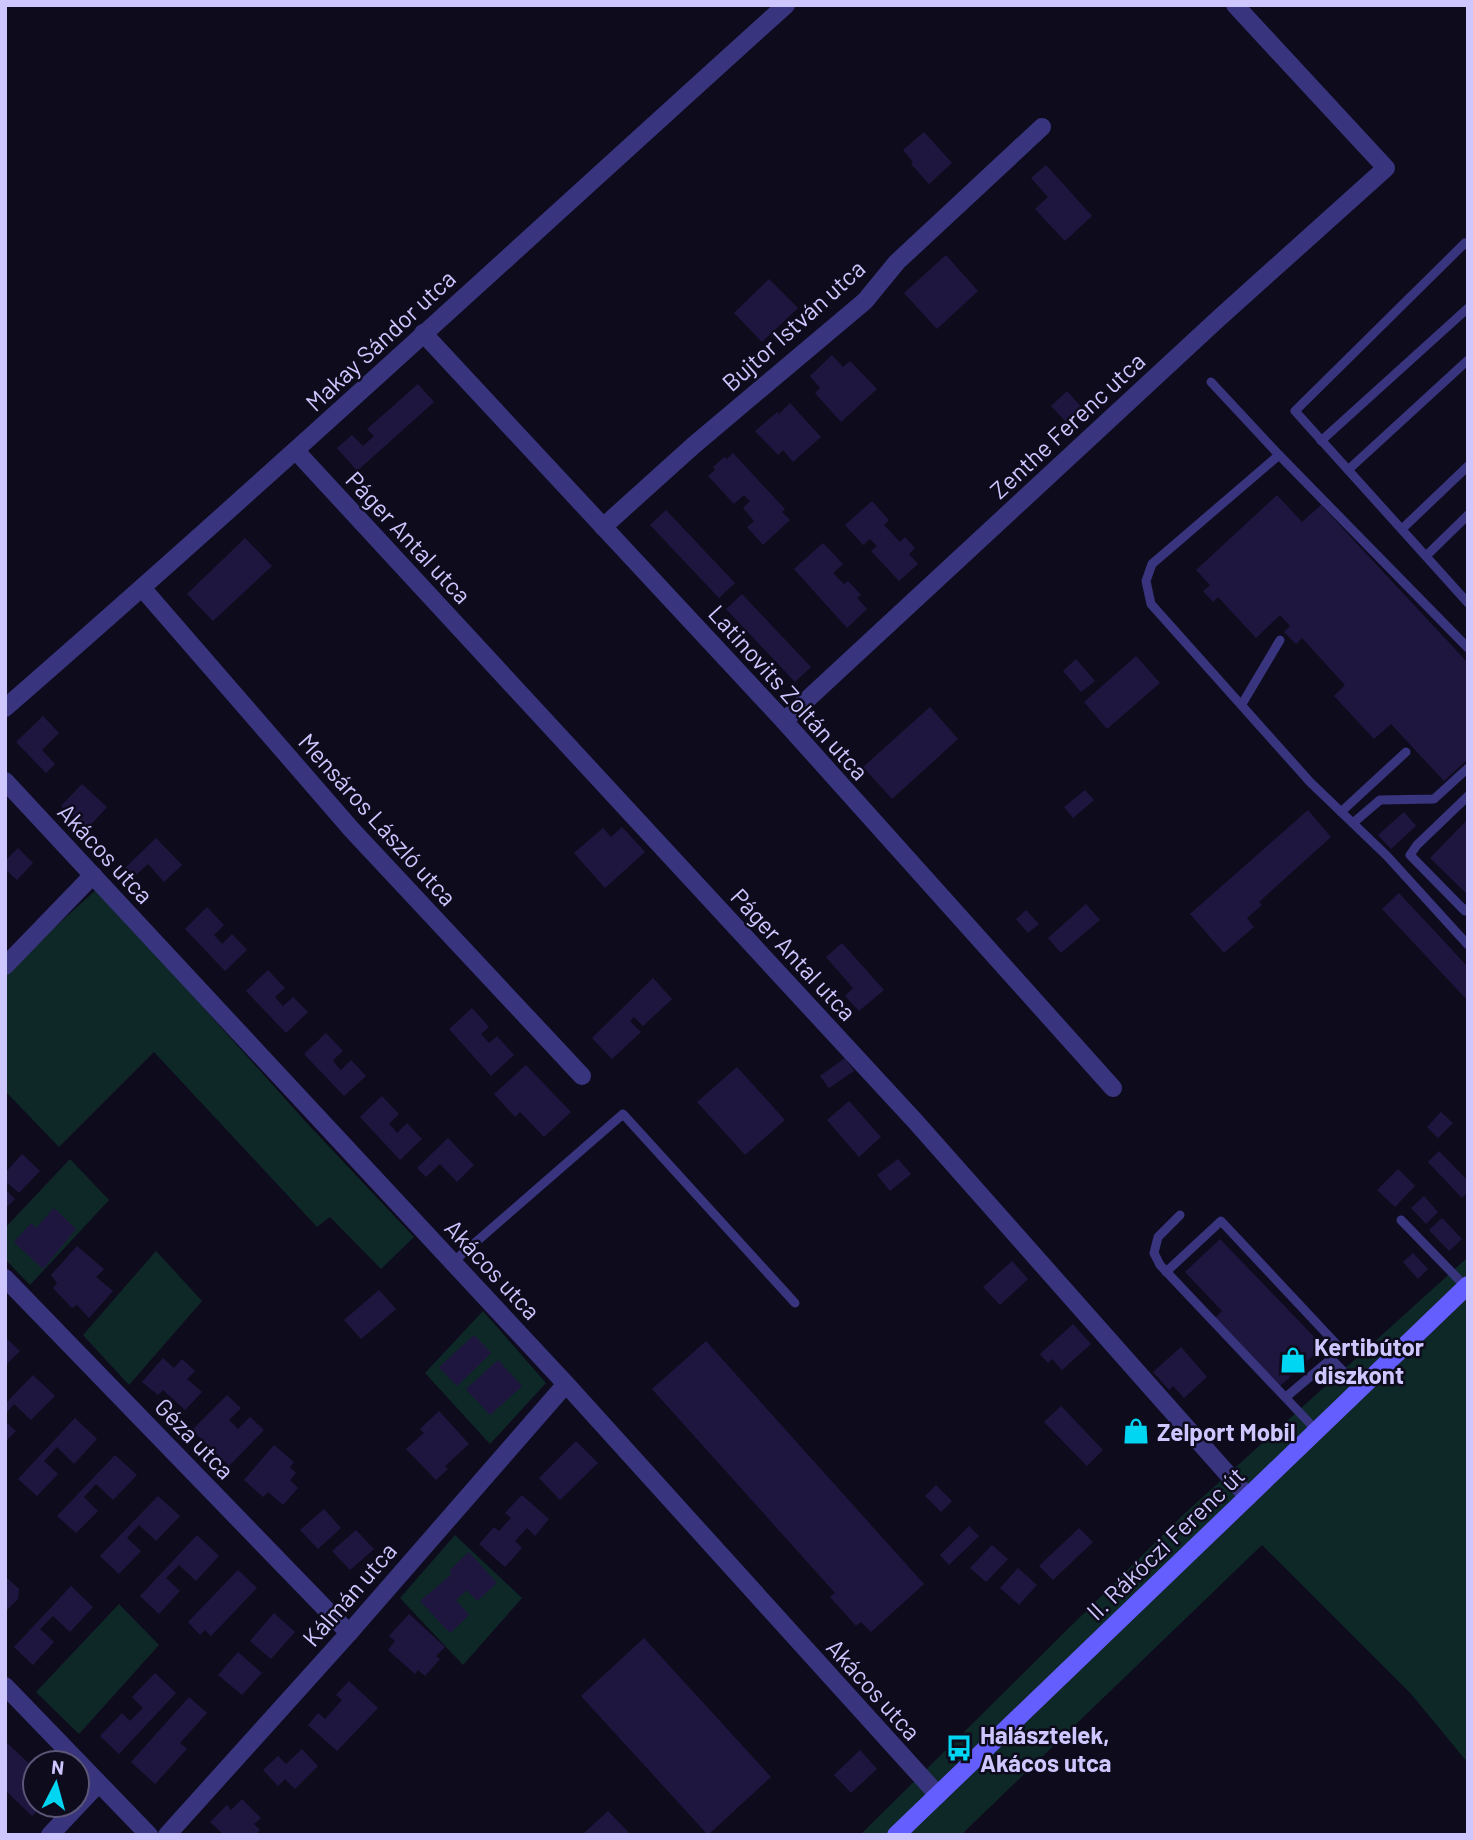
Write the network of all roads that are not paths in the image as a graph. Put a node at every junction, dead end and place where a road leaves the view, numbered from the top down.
1 (786, 5) edge
2 (1235, 5) edge
3 (1042, 127) dead end
4 (1468, 246) edge
5 (1468, 308) edge
6 (423, 333) junction
7 (1468, 360) edge
8 (1212, 382) dead end
9 (1321, 441) junction
10 (296, 451) junction
11 (1279, 454) junction
12 (1468, 466) edge
13 (1348, 470) junction
14 (1468, 515) edge
15 (603, 527) junction
16 (1402, 529) junction
17 (1426, 556) junction
18 (143, 589) junction
19 (1468, 603) edge
20 (1280, 640) dead end
21 (1468, 648) edge
22 (1242, 704) junction
23 (5, 708) edge
24 (784, 721) junction
25 (1406, 751) dead end
26 (1468, 768) edge
27 (5, 781) edge
28 (1468, 796) edge
29 (1341, 812) junction
30 (1353, 823) junction
31 (93, 875) junction
32 (1468, 908) edge
33 (1468, 945) edge
34 (5, 965) edge
35 (582, 1076) dead end
36 (1113, 1088) dead end
37 (1180, 1215) dead end
38 (1401, 1220) dead end
39 (453, 1262) junction
40 (1166, 1272) junction
41 (5, 1278) edge
42 (1467, 1286) edge
43 (795, 1303) dead end
44 (1331, 1359) junction
45 (566, 1384) junction
46 (1361, 1389) junction
47 (1286, 1397) junction
48 (1317, 1431) junction
49 (1248, 1497) junction
50 (349, 1633) junction
51 (5, 1686) edge
52 (99, 1784) junction
53 (938, 1795) junction
54 (50, 1835) edge
55 (149, 1835) edge
56 (167, 1835) edge
57 (896, 1835) edge

1 - 6 street, Makay Sándor utca
2 - 24 street, Zenthe Ferenc utca
3 - 15 street, Bujtor István utca
4 - 9 lane
5 - 9 lane
6 - 10 street, Makay Sándor utca
6 - 15 street, Latinovits Zoltán utca
7 - 13 lane
8 - 11 lane
9 - 13 lane
10 - 18 street, Makay Sándor utca
10 - 49 street, Páger Antal utca
11 - 21 lane
11 - 22 lane
12 - 16 lane
13 - 16 lane
14 - 17 lane
15 - 24 street, Latinovits Zoltán utca
16 - 17 lane
17 - 19 lane
18 - 23 street, Makay Sándor utca
18 - 35 street, Mensáros László utca
20 - 22 lane
22 - 29 lane
24 - 36 street, Latinovits Zoltán utca
25 - 29 lane
26 - 30 lane
27 - 31 street, Akácos utca
28 - 32 lane
29 - 30 lane
30 - 33 lane
31 - 34 street
31 - 39 street, Akácos utca
37 - 40 lane
38 - 42 lane
39 - 43 lane
39 - 45 street, Akácos utca
40 - 44 lane
40 - 47 lane
41 - 50 street, Géza utca
42 - 46 main road, II. Rákóczi Ferenc út
44 - 46 lane
44 - 47 lane
45 - 50 street, Kálmán utca
45 - 53 street, Akácos utca
46 - 48 main road, II. Rákóczi Ferenc út
47 - 48 lane
48 - 49 main road, II. Rákóczi Ferenc út
49 - 53 main road, II. Rákóczi Ferenc út
50 - 56 street, Kálmán utca
51 - 52 street
52 - 54 street
52 - 55 street
53 - 57 main road, II. Rákóczi Ferenc út

